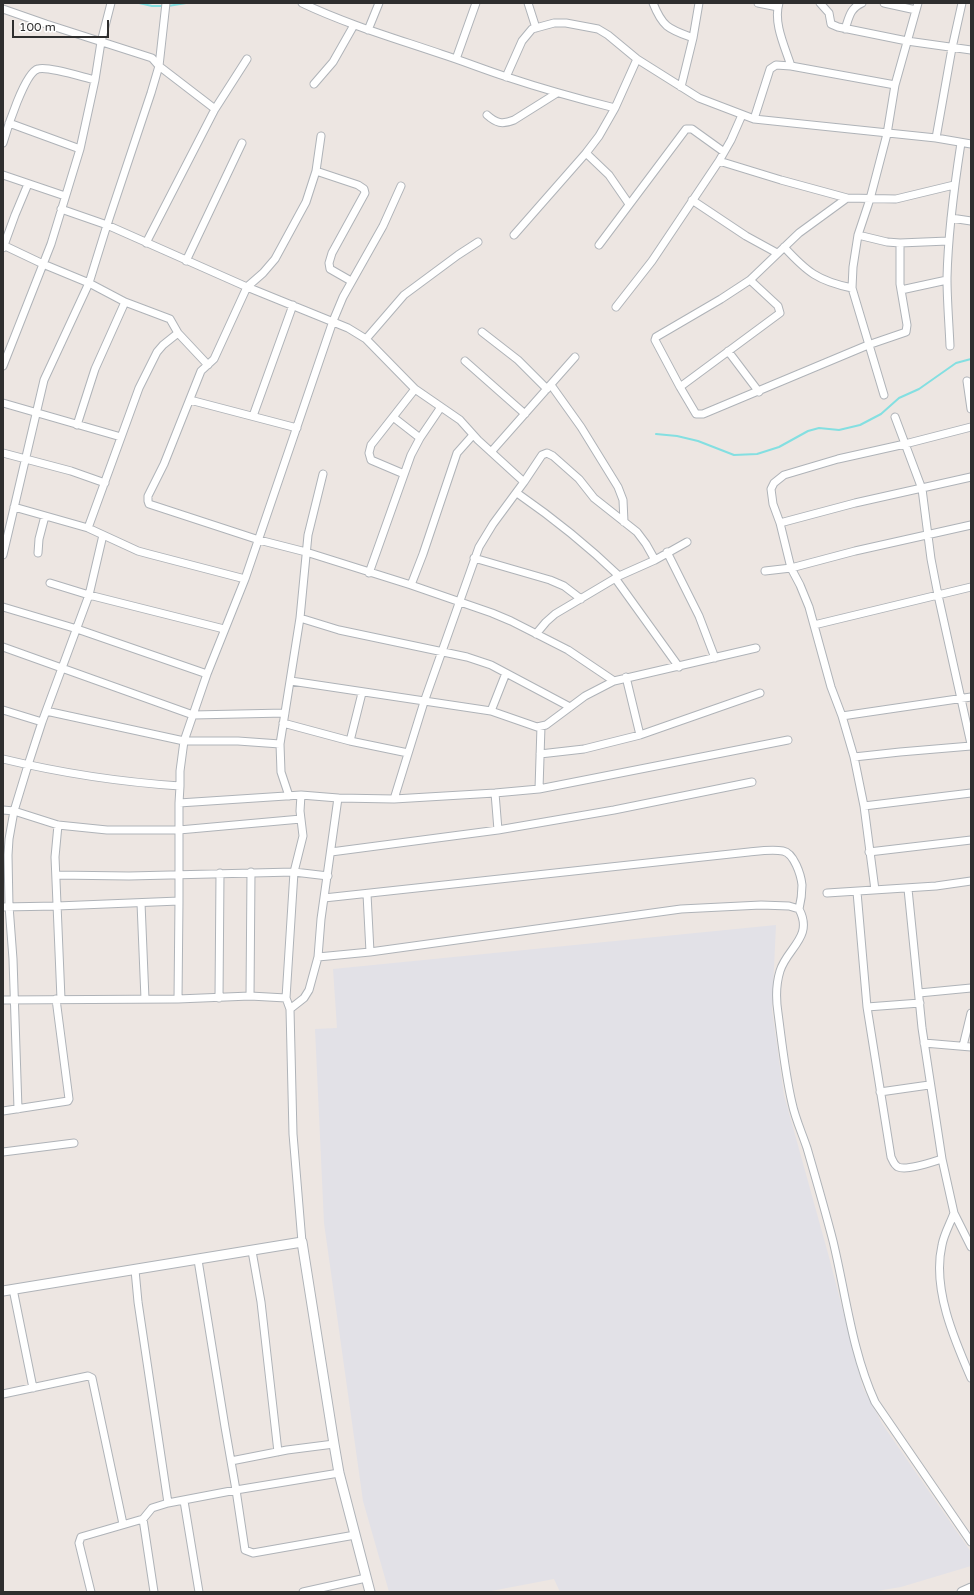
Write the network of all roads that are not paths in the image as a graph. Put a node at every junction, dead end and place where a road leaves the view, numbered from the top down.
1 (112, 3) edge
2 (166, 3) edge
3 (302, 3) edge
4 (379, 3) edge
5 (476, 3) edge
6 (528, 3) edge
7 (653, 3) edge
8 (698, 3) edge
9 (758, 3) edge
10 (820, 3) edge
11 (829, 3) edge
12 (862, 3) edge
13 (884, 3) edge
14 (962, 3) edge
15 (778, 5) edge
16 (917, 6) edge
17 (3, 9) edge
18 (829, 13) junction
19 (354, 25) junction
20 (536, 28) junction
21 (845, 29) junction
22 (368, 30) junction
23 (693, 38) junction
24 (907, 41) junction
25 (101, 42) junction
26 (952, 48) junction
27 (971, 50) edge
28 (247, 59) dead end
29 (456, 59) junction
30 (637, 59) junction
31 (159, 66) junction
32 (791, 66) junction
33 (506, 77) junction
34 (95, 80) junction
35 (314, 84) dead end
36 (895, 85) junction
37 (681, 87) junction
38 (557, 93) junction
39 (615, 108) junction
40 (215, 109) junction
41 (487, 115) dead end
42 (742, 115) junction
43 (754, 119) junction
44 (9, 123) junction
45 (887, 134) junction
46 (321, 136) dead end
47 (936, 138) junction
48 (3, 143) edge
49 (242, 143) dead end
50 (960, 143) junction
51 (971, 144) edge
52 (80, 149) junction
53 (724, 152) junction
54 (586, 153) junction
55 (719, 161) junction
56 (316, 171) junction
57 (3, 175) edge
58 (28, 184) junction
59 (954, 185) junction
60 (402, 186) dead end
61 (65, 196) junction
62 (846, 198) junction
63 (870, 198) junction
64 (692, 200) junction
65 (630, 204) junction
66 (61, 209) junction
67 (951, 218) junction
68 (971, 221) edge
69 (107, 225) junction
70 (514, 235) dead end
71 (858, 235) junction
72 (948, 241) junction
73 (478, 242) dead end
74 (146, 243) junction
75 (900, 243) junction
76 (599, 245) dead end
77 (4, 246) edge
78 (784, 247) junction
79 (777, 253) junction
80 (186, 260) junction
81 (44, 264) junction
82 (750, 280) junction
83 (947, 280) junction
84 (351, 281) junction
85 (89, 283) junction
86 (247, 287) junction
87 (852, 288) junction
88 (901, 290) junction
89 (125, 302) junction
90 (294, 305) junction
91 (616, 307) dead end
92 (333, 321) junction
93 (482, 332) dead end
94 (178, 333) junction
95 (366, 339) junction
96 (868, 345) junction
97 (950, 346) dead end
98 (6, 351) edge
99 (728, 352) junction
100 (575, 357) dead end
101 (465, 362) dead end
102 (208, 365) junction
103 (3, 366) edge
104 (967, 381) dead end
105 (549, 387) junction
106 (680, 387) junction
107 (415, 389) junction
108 (759, 392) junction
109 (884, 395) dead end
110 (190, 400) junction
111 (3, 403) edge
112 (441, 407) junction
113 (971, 409) edge
114 (37, 412) junction
115 (525, 414) junction
116 (253, 416) junction
117 (393, 417) junction
118 (895, 417) dead end
119 (77, 425) junction
120 (971, 427) edge
121 (297, 428) junction
122 (473, 435) junction
123 (122, 437) junction
124 (420, 438) junction
125 (905, 444) junction
126 (491, 452) junction
127 (3, 453) edge
128 (26, 459) junction
129 (322, 474) dead end
130 (404, 474) junction
131 (971, 477) edge
132 (524, 482) junction
133 (105, 483) junction
134 (922, 489) junction
135 (517, 493) junction
136 (14, 507) junction
137 (45, 516) junction
138 (624, 522) junction
139 (780, 523) junction
140 (971, 525) edge
141 (88, 528) junction
142 (103, 535) junction
143 (928, 535) junction
144 (259, 540) junction
145 (687, 542) dead end
146 (306, 552) junction
147 (667, 552) junction
148 (38, 553) dead end
149 (3, 555) edge
150 (474, 558) junction
151 (655, 560) junction
152 (791, 568) junction
153 (765, 571) dead end
154 (369, 573) junction
155 (617, 577) junction
156 (245, 579) junction
157 (50, 583) dead end
158 (411, 585) junction
159 (971, 587) edge
160 (89, 595) junction
161 (938, 595) junction
162 (581, 599) junction
163 (460, 602) junction
164 (3, 607) edge
165 (300, 618) junction
166 (814, 625) junction
167 (77, 630) junction
168 (224, 630) junction
169 (536, 634) junction
170 (3, 647) edge
171 (756, 648) dead end
172 (441, 652) junction
173 (715, 658) junction
174 (679, 666) junction
175 (62, 669) junction
176 (506, 673) junction
177 (207, 674) junction
178 (626, 677) junction
179 (291, 681) junction
180 (614, 681) junction
181 (760, 692) dead end
182 (362, 693) junction
183 (971, 697) edge
184 (962, 699) junction
185 (424, 702) junction
186 (570, 707) junction
187 (3, 710) edge
188 (46, 711) junction
189 (491, 711) junction
190 (285, 713) junction
191 (193, 715) junction
192 (842, 716) junction
193 (42, 722) junction
194 (283, 723) junction
195 (541, 726) junction
196 (640, 735) junction
197 (350, 740) junction
198 (788, 740) dead end
199 (184, 741) junction
200 (280, 744) junction
201 (971, 745) edge
202 (408, 753) junction
203 (540, 754) junction
204 (854, 757) junction
205 (3, 759) edge
206 (28, 765) junction
207 (752, 782) dead end
208 (180, 786) junction
209 (539, 789) junction
210 (495, 793) junction
211 (971, 793) edge
212 (301, 795) junction
213 (290, 796) junction
214 (338, 798) junction
215 (394, 799) junction
216 (179, 803) junction
217 (864, 806) junction
218 (3, 810) edge
219 (14, 811) junction
220 (301, 819) junction
221 (58, 825) junction
222 (179, 830) junction
223 (498, 830) junction
224 (971, 840) edge
225 (331, 852) junction
226 (870, 852) junction
227 (6, 855) edge
228 (251, 872) junction
229 (294, 872) junction
230 (220, 873) junction
231 (56, 875) junction
232 (179, 875) junction
233 (328, 876) junction
234 (971, 881) edge
235 (908, 889) junction
236 (875, 890) junction
237 (857, 892) junction
238 (367, 894) junction
239 (827, 894) dead end
240 (324, 898) junction
241 (180, 901) junction
242 (141, 903) junction
243 (6, 906) edge
244 (58, 906) junction
245 (799, 910) junction
246 (370, 952) junction
247 (318, 958) junction
248 (971, 988) edge
249 (919, 993) junction
250 (250, 996) junction
251 (219, 998) junction
252 (286, 998) junction
253 (59, 999) junction
254 (145, 999) junction
255 (178, 999) junction
256 (3, 1000) edge
257 (15, 1000) junction
258 (920, 1003) junction
259 (867, 1007) junction
260 (290, 1010) junction
261 (971, 1013) edge
262 (924, 1043) junction
263 (963, 1046) junction
264 (971, 1047) edge
265 (930, 1085) junction
266 (880, 1092) junction
267 (18, 1109) junction
268 (3, 1111) edge
269 (74, 1143) dead end
270 (3, 1152) edge
271 (942, 1159) junction
272 (954, 1214) junction
273 (302, 1242) junction
274 (971, 1247) edge
275 (252, 1251) junction
276 (198, 1260) junction
277 (134, 1270) junction
278 (13, 1289) junction
279 (3, 1291) edge
280 (968, 1366) edge
281 (971, 1378) edge
282 (33, 1388) junction
283 (3, 1394) edge
284 (334, 1444) junction
285 (278, 1452) junction
286 (231, 1461) junction
287 (339, 1473) junction
288 (236, 1490) junction
289 (184, 1501) junction
290 (168, 1503) junction
291 (143, 1519) junction
292 (123, 1524) junction
293 (355, 1535) junction
294 (971, 1542) edge
295 (366, 1578) junction
296 (91, 1592) edge
297 (154, 1592) edge
298 (199, 1592) edge
299 (303, 1592) edge
300 (370, 1592) edge

1 - 25 street
2 - 31 street
3 - 19 street
4 - 22 street
5 - 29 street
6 - 20 street
7 - 23 street
8 - 23 street
9 - 15 street
10 - 18 street
11 - 18 street
12 - 21 street
13 - 16 street
14 - 26 street
15 - 32 street
16 - 24 street
17 - 25 street
18 - 21 street
19 - 22 street
19 - 35 street
20 - 30 street
20 - 33 street
21 - 24 street
22 - 29 street
23 - 37 street
24 - 26 street
24 - 36 street
25 - 31 street
25 - 34 street
26 - 27 street
26 - 47 street
28 - 40 street
29 - 33 street
30 - 37 street
30 - 39 street
31 - 40 street
31 - 69 street
32 - 36 street
32 - 43 street
33 - 38 street
34 - 44 street
34 - 52 street
36 - 45 street
37 - 42 street
38 - 39 street
38 - 41 street
39 - 54 street
40 - 74 street
42 - 43 street
42 - 53 street
43 - 45 street
44 - 48 street
44 - 52 street
45 - 47 street
45 - 63 street
46 - 56 street
47 - 50 street
49 - 80 street
50 - 51 street
50 - 59 street
52 - 61 street
53 - 55 street
53 - 65 street
54 - 65 street
54 - 70 street
55 - 62 street
55 - 64 street
56 - 84 street
56 - 86 street
57 - 58 street
58 - 61 street
58 - 77 street
59 - 63 street
59 - 67 street
60 - 84 street
61 - 66 street
62 - 63 street
62 - 78 street
63 - 71 street
64 - 79 street
64 - 91 street
65 - 76 street
66 - 69 street
66 - 81 street
67 - 68 street
67 - 72 street
69 - 74 street
69 - 85 street
71 - 75 street
71 - 87 street
72 - 75 street
72 - 83 street
73 - 95 street
74 - 80 street
75 - 88 street
77 - 81 street
78 - 79 street
78 - 87 street
79 - 82 street
80 - 86 street
81 - 85 street
81 - 98 street
82 - 99 street
82 - 106 street
83 - 88 street
83 - 97 street
84 - 92 street
85 - 89 street
85 - 114 street
86 - 90 street
86 - 102 street
87 - 96 street
88 - 96 street
89 - 94 street
89 - 119 street
90 - 92 street
90 - 116 street
92 - 95 street
92 - 121 street
93 - 105 street
94 - 102 street
94 - 123 street
95 - 107 street
96 - 108 street
96 - 109 street
98 - 103 street
99 - 106 street
99 - 108 street
100 - 105 street
101 - 115 street
102 - 110 street
104 - 113 street
105 - 115 street
105 - 138 street
106 - 108 street
107 - 112 street
107 - 117 street
110 - 116 street
110 - 144 street
111 - 114 street
112 - 122 street
112 - 124 street
114 - 119 street
114 - 128 street
115 - 126 street
116 - 121 street
117 - 124 street
117 - 130 street
118 - 125 street
119 - 123 street
120 - 125 street
121 - 144 street
122 - 126 street
122 - 158 street
123 - 133 street
124 - 130 street
125 - 134 street
125 - 139 street
126 - 132 street
127 - 128 street
128 - 133 street
128 - 136 street
129 - 146 street
130 - 154 street
131 - 134 street
132 - 135 street
132 - 138 street
133 - 141 street
134 - 139 street
134 - 143 street
135 - 150 street
135 - 155 street
136 - 137 street
136 - 149 street
137 - 141 street
137 - 148 street
138 - 151 street
139 - 152 street
140 - 143 street
141 - 142 street
142 - 156 street
142 - 160 street
143 - 152 street
143 - 161 street
144 - 146 street
144 - 156 street
145 - 147 street
146 - 154 street
146 - 165 street
147 - 151 street
147 - 173 street
150 - 162 street
150 - 163 street
151 - 155 street
152 - 153 street
152 - 166 street
154 - 158 street
155 - 162 street
155 - 174 street
156 - 168 street
157 - 160 street
158 - 163 street
159 - 161 street
160 - 167 street
160 - 168 street
161 - 166 street
161 - 184 street
162 - 169 street
163 - 169 street
163 - 172 street
164 - 167 street
165 - 172 street
165 - 179 street
166 - 192 street
167 - 175 street
167 - 177 street
168 - 177 street
169 - 180 street
170 - 175 street
171 - 173 street
172 - 176 street
172 - 185 street
173 - 174 street
174 - 178 street
175 - 188 street
175 - 191 street
176 - 186 street
176 - 189 street
177 - 191 street
178 - 180 street
178 - 196 street
179 - 182 street
179 - 190 street
180 - 186 street
181 - 196 street
182 - 185 street
182 - 197 street
183 - 184 street
184 - 192 street
184 - 201 street
185 - 189 street
185 - 202 street
186 - 195 street
187 - 193 street
188 - 193 street
188 - 199 street
189 - 195 street
190 - 191 street
190 - 194 street
191 - 199 street
192 - 204 street
193 - 206 street
194 - 197 street
194 - 200 street
195 - 203 street
196 - 203 street
197 - 202 street
198 - 209 street
199 - 200 street
199 - 208 street
200 - 213 street
201 - 204 street
202 - 215 street
203 - 209 street
204 - 217 street
205 - 206 street
206 - 208 street
206 - 219 street
207 - 223 street
208 - 216 street
209 - 210 street
210 - 215 street
210 - 223 street
211 - 217 street
212 - 213 street
212 - 214 street
212 - 220 street
213 - 216 street
214 - 215 street
214 - 225 street
216 - 222 street
217 - 226 street
218 - 219 street
219 - 221 street
219 - 227 street
220 - 222 street
220 - 229 street
221 - 222 street
221 - 231 street
222 - 232 street
223 - 225 street
224 - 226 street
225 - 233 street
226 - 236 street
227 - 243 street
228 - 229 street
228 - 230 street
228 - 250 street
229 - 233 street
229 - 252 street
230 - 232 street
230 - 251 street
231 - 232 street
231 - 244 street
232 - 241 street
233 - 240 street
234 - 235 street
235 - 236 street
235 - 249 street
236 - 237 street
237 - 239 street
237 - 259 street
238 - 240 street
238 - 245 street
238 - 246 street
240 - 247 street
241 - 242 street
241 - 255 street
242 - 244 street
242 - 254 street
243 - 244 street
243 - 257 street
244 - 253 street
245 - 246 street
245 - 294 street
246 - 247 street
247 - 260 street
248 - 249 street
249 - 258 street
250 - 251 street
250 - 252 street
251 - 255 street
252 - 260 street
253 - 254 street
253 - 257 street
253 - 267 street
254 - 255 street
256 - 257 street
257 - 267 street
258 - 259 street
258 - 262 street
259 - 266 street
260 - 273 street
261 - 263 street
262 - 263 street
262 - 265 street
263 - 264 street
265 - 266 street
265 - 271 street
266 - 271 street
267 - 268 street
269 - 270 street
271 - 272 street
272 - 274 street
272 - 280 street
273 - 275 street
273 - 284 street
275 - 276 street
275 - 285 street
276 - 277 street
276 - 286 street
277 - 278 street
277 - 290 street
278 - 279 street
278 - 282 street
280 - 281 street
282 - 283 street
282 - 292 street
284 - 285 street
284 - 287 street
285 - 286 street
286 - 288 street
287 - 288 street
287 - 293 street
288 - 289 street
288 - 293 street
289 - 290 street
289 - 298 street
290 - 291 street
291 - 292 street
291 - 297 street
292 - 296 street
293 - 295 street
295 - 299 street
295 - 300 street

